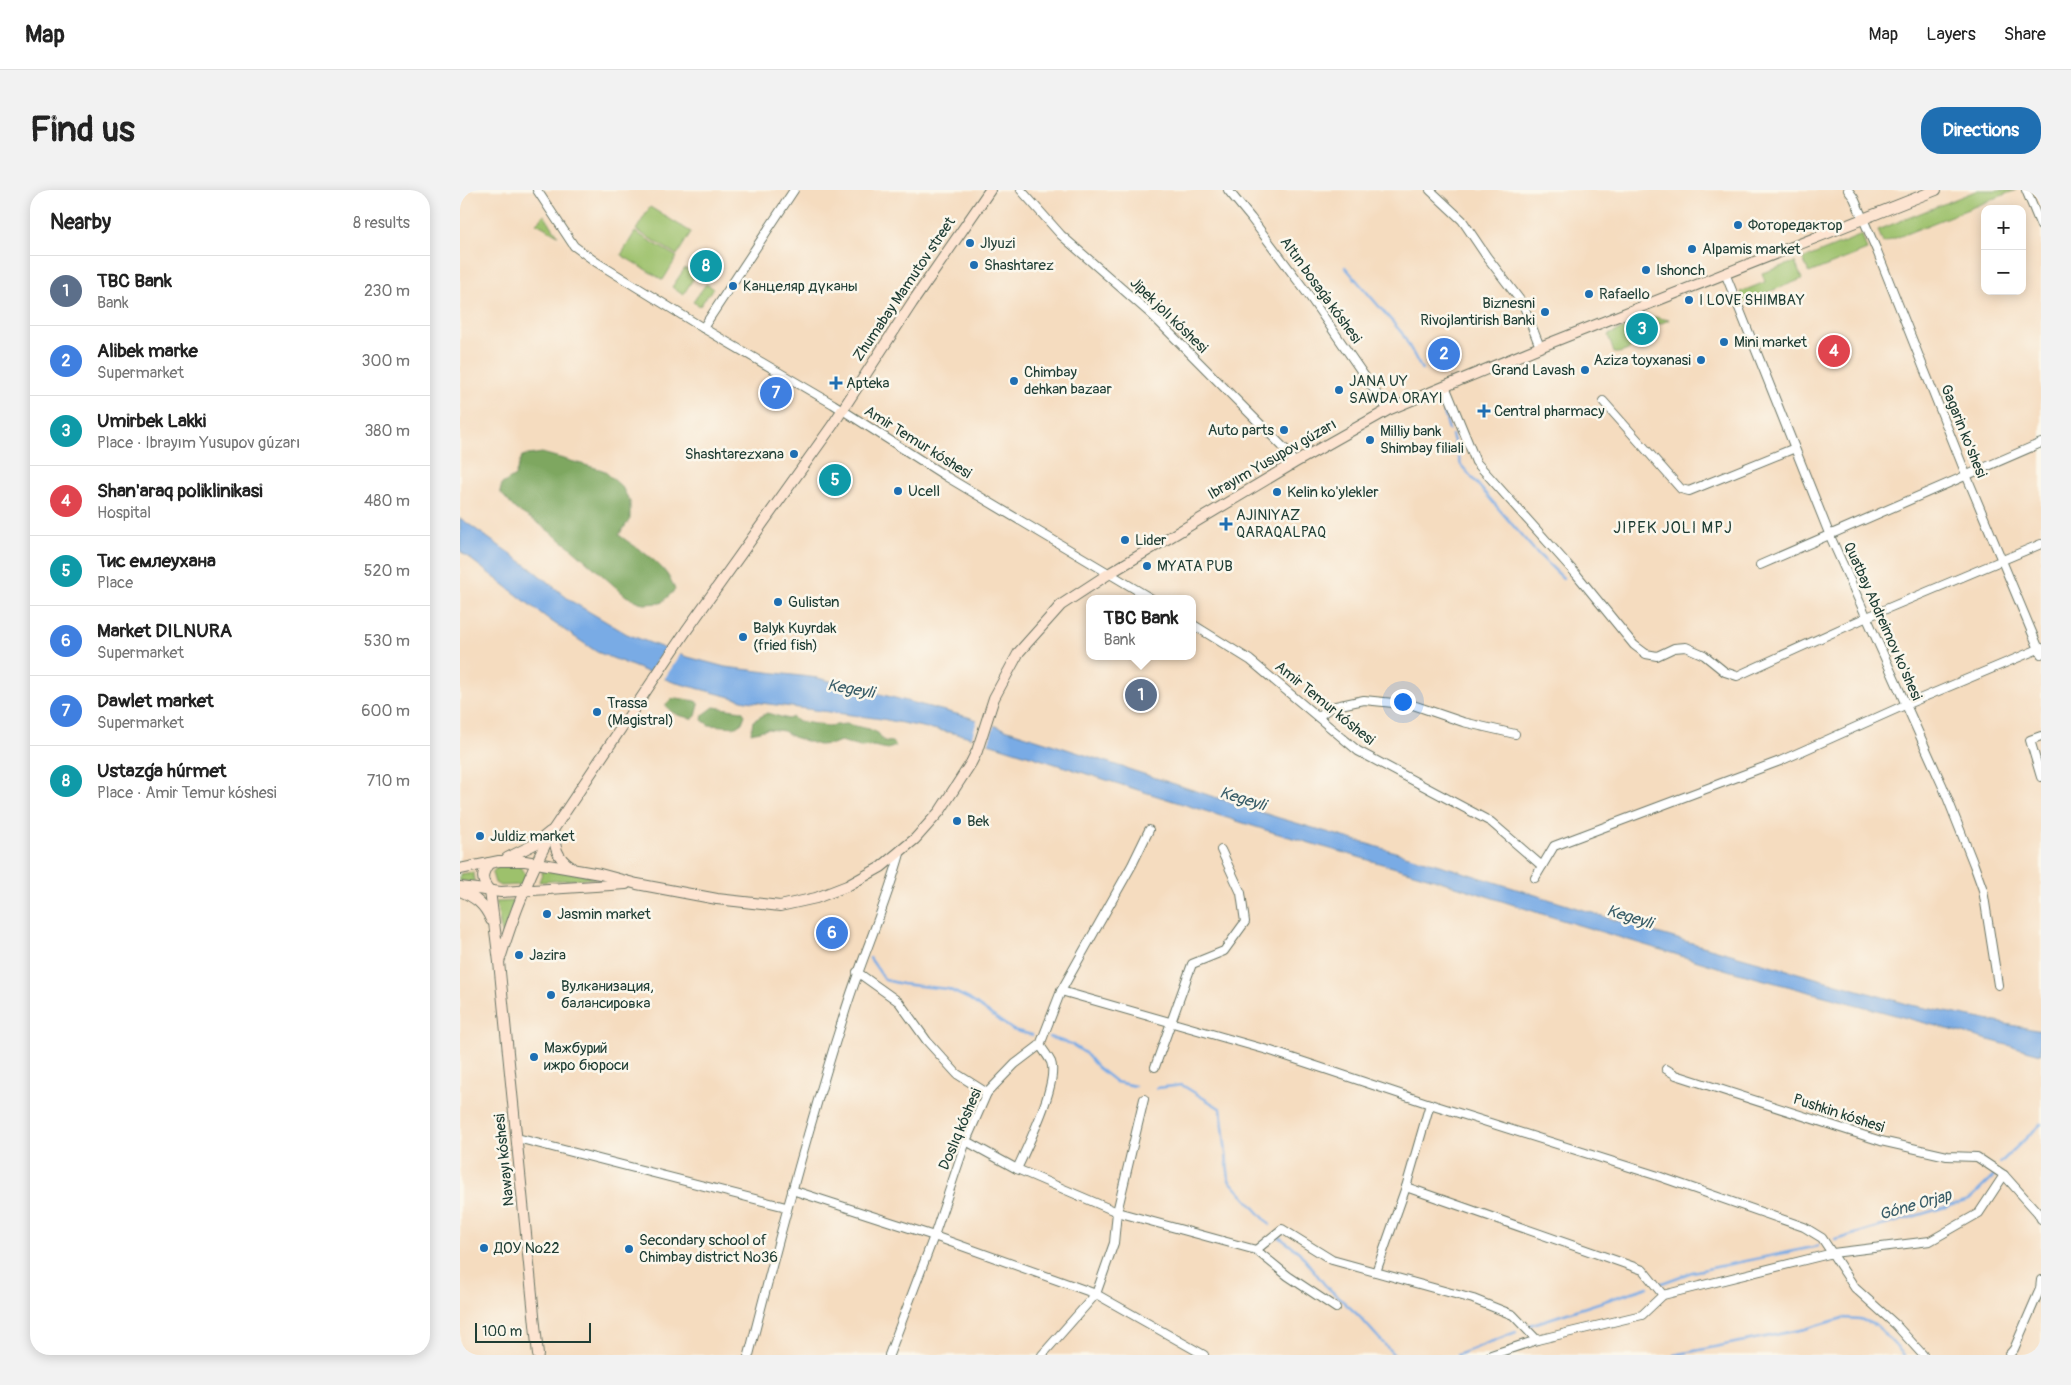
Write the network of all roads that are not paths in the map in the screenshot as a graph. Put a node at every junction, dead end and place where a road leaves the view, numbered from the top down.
1 (537, 190) edge
2 (794, 190) edge
3 (990, 190) edge
4 (1021, 190) edge
5 (1228, 190) edge
6 (1430, 190) edge
7 (1848, 190) edge
8 (1936, 190) edge
9 (2026, 190) edge
10 (1862, 218) junction
11 (2041, 226) edge
12 (1725, 273) junction
13 (703, 328) junction
14 (1540, 347) junction
15 (1445, 386) junction
16 (1603, 401) dead end
17 (1388, 410) junction
18 (843, 411) junction
19 (2041, 444) edge
20 (1795, 448) junction
21 (1294, 462) junction
22 (1967, 477) junction
23 (1830, 536) junction
24 (2041, 544) edge
25 (2001, 560) junction
26 (1760, 565) dead end
27 (1110, 573) junction
28 (1146, 595) edge
29 (1867, 617) junction
30 (1196, 626) edge
31 (2040, 650) edge
32 (1905, 705) junction
33 (1318, 717) junction
34 (1515, 734) dead end
35 (2041, 736) edge
36 (2041, 778) edge
37 (553, 830) junction
38 (1149, 830) dead end
39 (901, 850) junction
40 (1220, 850) dead end
41 (494, 862) junction
42 (535, 862) junction
43 (1542, 866) junction
44 (460, 868) edge
45 (574, 869) junction
46 (1535, 878) dead end
47 (637, 884) junction
48 (460, 887) edge
49 (526, 889) junction
50 (460, 891) edge
51 (490, 891) junction
52 (496, 930) junction
53 (499, 962) junction
54 (857, 972) junction
55 (1998, 985) dead end
56 (1061, 991) junction
57 (1170, 1022) junction
58 (1040, 1045) junction
59 (1155, 1067) dead end
60 (1666, 1069) dead end
61 (987, 1093) junction
62 (1144, 1099) dead end
63 (1430, 1104) junction
64 (517, 1138) junction
65 (966, 1141) junction
66 (1017, 1169) junction
67 (2004, 1175) junction
68 (1406, 1187) junction
69 (792, 1190) junction
70 (786, 1207) junction
71 (1116, 1212) junction
72 (2041, 1219) edge
73 (934, 1236) junction
74 (1256, 1250) junction
75 (1833, 1253) junction
76 (1376, 1272) junction
77 (2041, 1280) edge
78 (1096, 1294) junction
79 (1663, 1295) junction
80 (1336, 1308) dead end
81 (1536, 1340) junction
82 (538, 1355) edge
83 (749, 1355) edge
84 (889, 1355) edge
85 (1042, 1355) edge
86 (1204, 1355) edge
87 (1491, 1355) edge
88 (1923, 1355) edge
89 (2009, 1355) edge

1 - 13 street, Amir Temur kóshesi
2 - 13 street
3 - 18 main road, Zhumabay Mamutov street
4 - 21 street, Jipek jolı kóshesi
5 - 17 street, Altın bosaǵa kóshesi
6 - 14 street
7 - 10 street, Gagarin ko'shesi
8 - 10 main road, Ibrayım Yusupov gúzarı
9 - 11 street
10 - 12 main road, Ibrayım Yusupov gúzarı
10 - 22 street, Gagarin ko'shesi
12 - 14 main road, Ibrayım Yusupov gúzarı
12 - 20 street, Quatbay Abdreimov ko'shesi
13 - 18 street, Amir Temur kóshesi
14 - 15 main road, Ibrayım Yusupov gúzarı
15 - 17 main road, Ibrayım Yusupov gúzarı
15 - 29 street
16 - 20 street
17 - 21 main road, Ibrayım Yusupov gúzarı
18 - 27 street, Amir Temur kóshesi
18 - 37 main road, Zhumabay Mamutov street
19 - 22 street
20 - 23 street, Quatbay Abdreimov ko'shesi
21 - 27 main road, Ibrayım Yusupov gúzarı
22 - 23 street
22 - 25 street, Gagarin ko'shesi
23 - 26 street
23 - 29 street, Quatbay Abdreimov ko'shesi
24 - 25 street
25 - 29 street
25 - 31 street, Gagarin ko'shesi
27 - 28 street, Amir Temur kóshesi
27 - 39 main road, Ibrayım Yusupov gúzarı
29 - 32 street, Quatbay Abdreimov ko'shesi
30 - 33 street, Amir Temur kóshesi
31 - 32 street
32 - 43 street
32 - 55 street, Quatbay Abdreimov ko'shesi
33 - 34 street
33 - 43 street, Amir Temur kóshesi
35 - 36 street
37 - 41 main road
37 - 42 main road
37 - 45 main road
38 - 56 street
39 - 47 main road, Ibrayım Yusupov gúzarı
39 - 54 street
40 - 57 street
41 - 42 main road
41 - 44 main road
41 - 51 main road, Nawayı kóshesi
42 - 45 main road
42 - 49 main road
43 - 46 street
45 - 47 main road
47 - 49 main road
48 - 51 main road
49 - 51 main road
49 - 53 main road
50 - 52 main road
51 - 52 main road, Nawayı kóshesi
52 - 53 main road, Nawayı kóshesi
53 - 64 main road, Nawayı kóshesi
54 - 61 street
54 - 69 street
56 - 57 street
56 - 58 street
57 - 59 street
57 - 63 street
58 - 61 street, Doslıq kóshesi
58 - 66 street
60 - 67 street, Pushkin kóshesi
61 - 65 street, Doslıq kóshesi
62 - 71 street
63 - 68 street
63 - 75 street
64 - 70 street
64 - 82 main road, Nawayı kóshesi
65 - 66 street
65 - 73 street, Doslıq kóshesi
66 - 71 street
67 - 72 street, Pushkin kóshesi
67 - 75 street
68 - 76 street
68 - 79 street
69 - 70 street
69 - 73 street
70 - 83 street
71 - 74 street
71 - 78 street
73 - 78 street
73 - 84 street, Doslıq kóshesi
74 - 76 street
74 - 80 street
75 - 79 street
75 - 88 street
76 - 81 street
77 - 89 street
78 - 85 street
78 - 86 street
79 - 81 street
81 - 87 street

